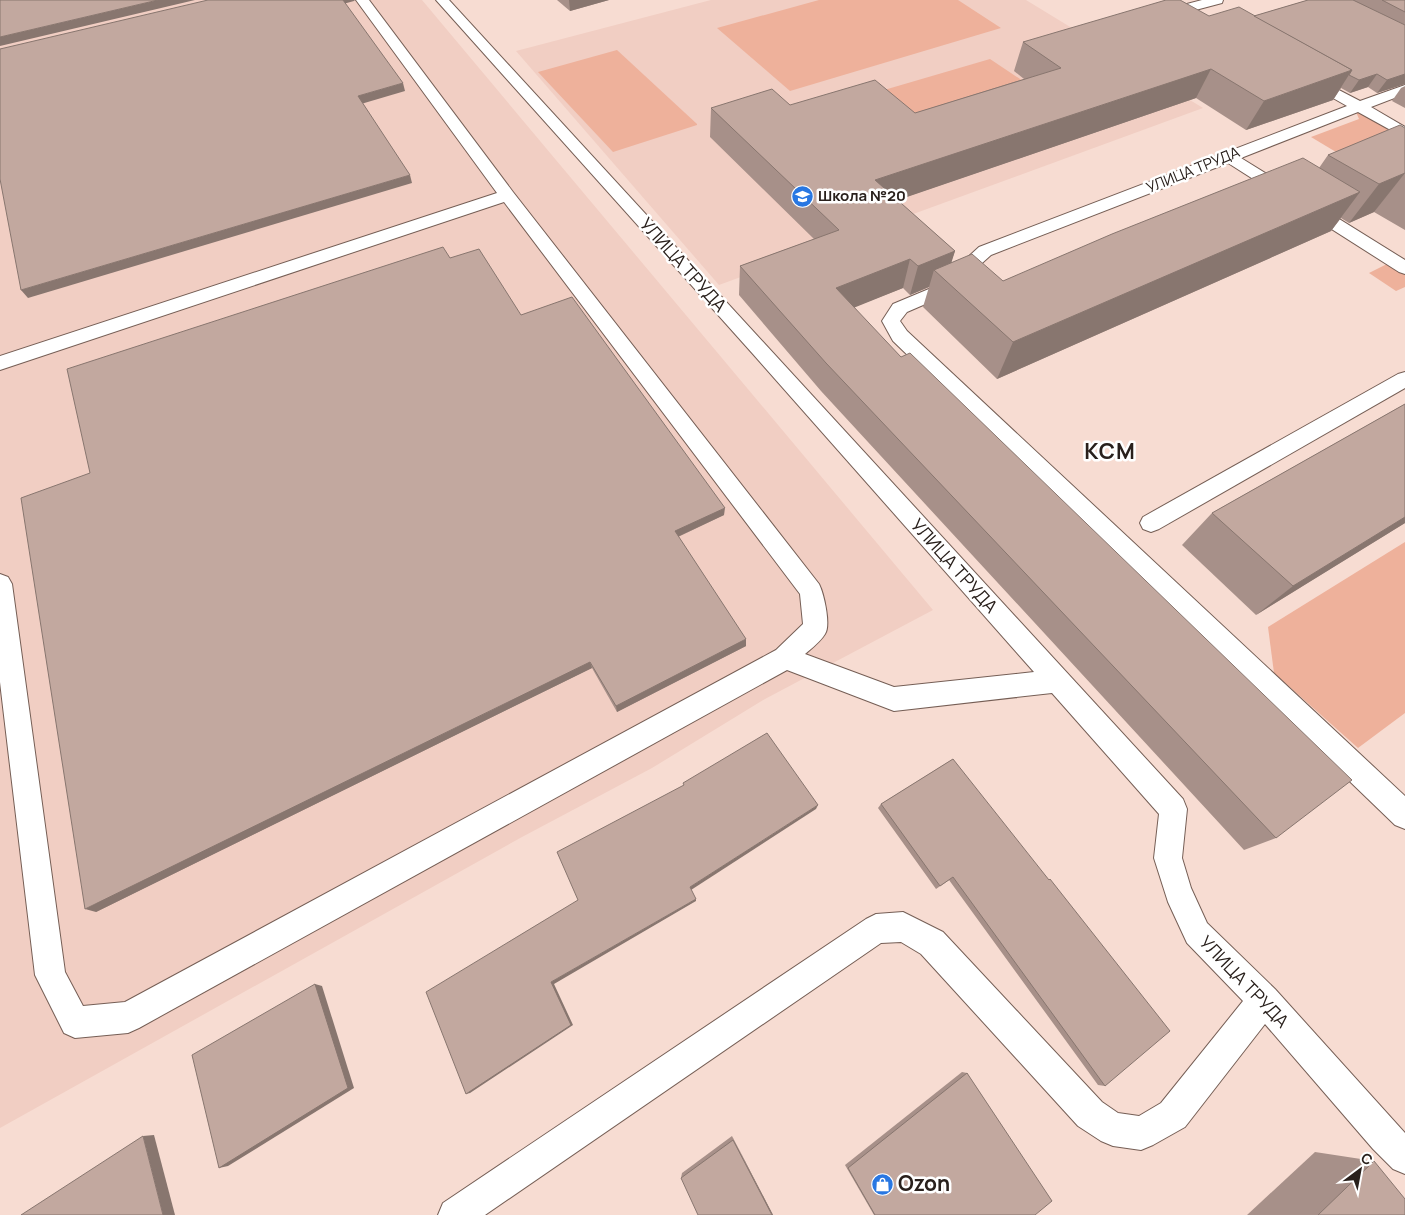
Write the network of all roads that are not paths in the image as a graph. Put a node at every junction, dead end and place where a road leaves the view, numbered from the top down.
1 (362, 0) edge
2 (442, 0) edge
3 (1172, 0) edge
4 (1217, 0) edge
5 (1188, 8) junction
6 (1205, 18) edge
7 (1299, 73) edge
8 (1405, 89) edge
9 (1358, 107) junction
10 (1405, 133) edge
11 (1228, 156) junction
12 (507, 195) junction
13 (1405, 268) edge
14 (0, 363) edge
15 (1405, 379) edge
16 (1151, 523) dead end
17 (0, 584) edge
18 (785, 658) junction
19 (1058, 681) junction
20 (1405, 815) edge
21 (1264, 1000) junction
22 (1405, 1157) edge
23 (454, 1215) edge

1 - 12 lane
2 - 19 lane, УЛИЦА ТРУДА
3 - 5 lane
4 - 5 lane
5 - 6 lane
7 - 9 lane
8 - 9 lane, УЛИЦА ТРУДА
9 - 10 lane
9 - 11 lane, УЛИЦА ТРУДА
11 - 13 lane
11 - 20 lane, УЛИЦА ТРУДА
12 - 14 lane
12 - 18 lane
15 - 16 lane
17 - 18 lane
18 - 19 lane
19 - 21 lane, УЛИЦА ТРУДА
21 - 22 lane, УЛИЦА ТРУДА
21 - 23 lane

